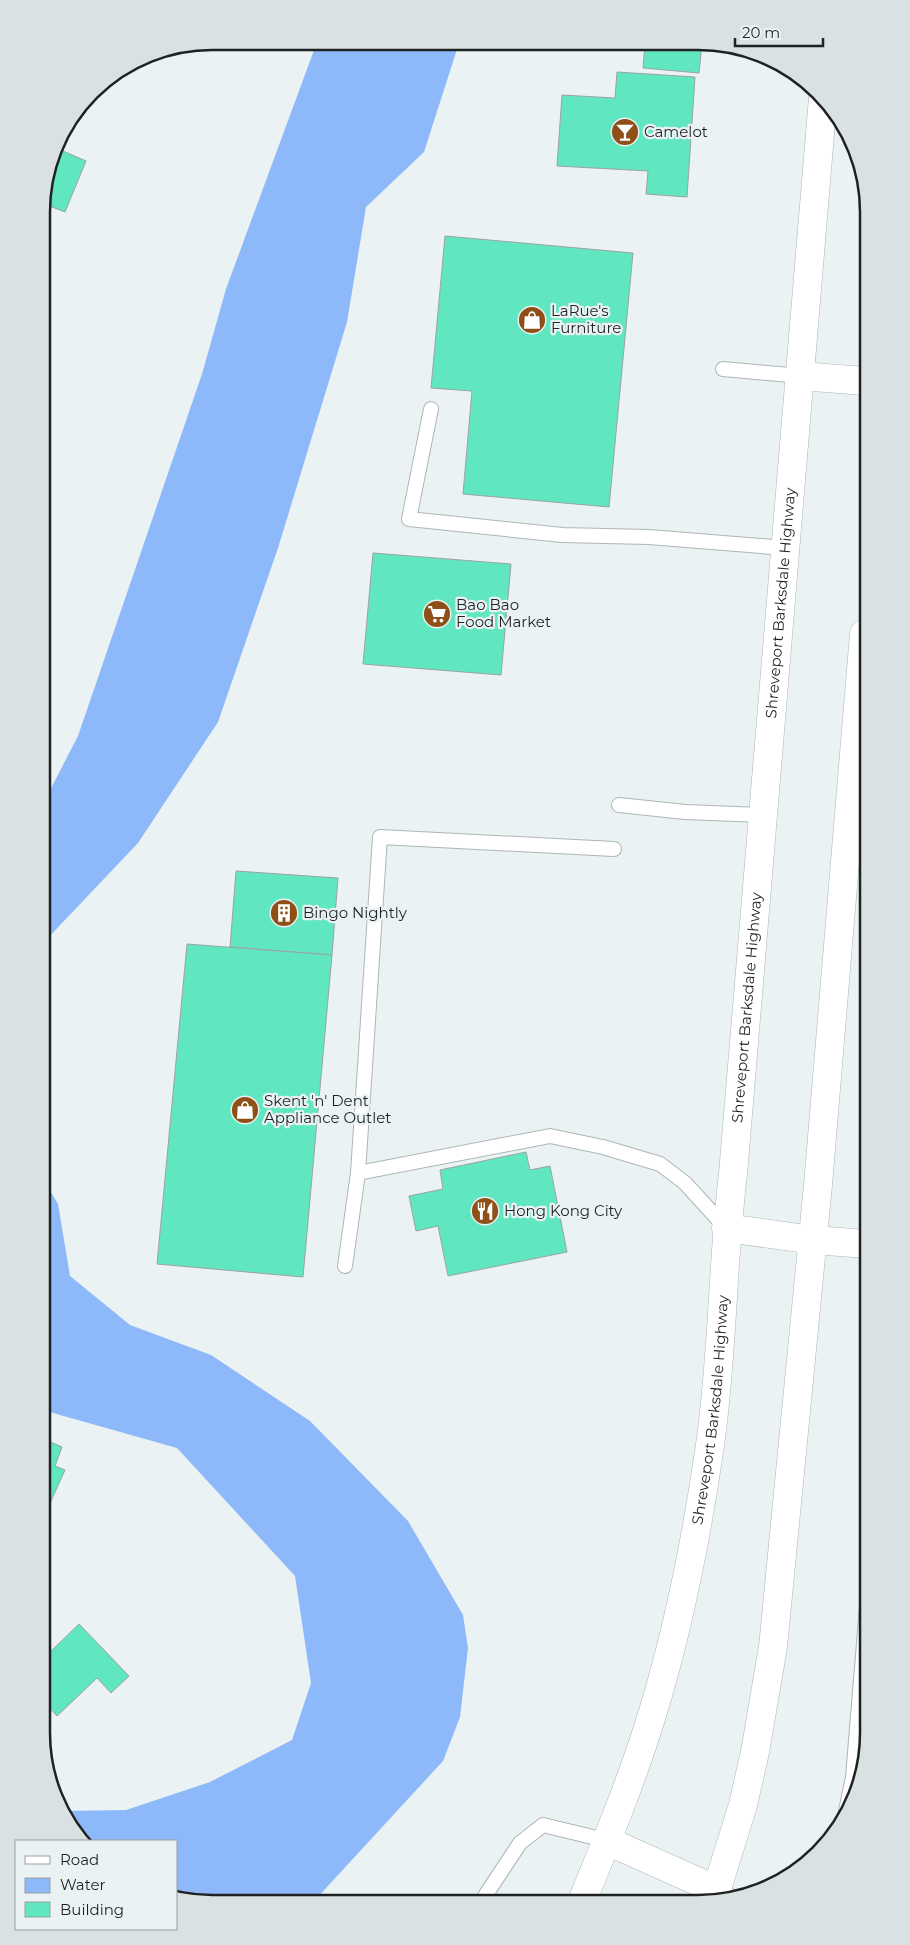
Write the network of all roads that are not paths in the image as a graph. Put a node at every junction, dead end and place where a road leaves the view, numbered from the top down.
1 (822, 108) edge
2 (723, 370) dead end
3 (801, 376) junction
4 (860, 381) edge
5 (431, 409) dead end
6 (785, 548) junction
7 (860, 682) edge
8 (619, 805) dead end
9 (762, 815) junction
10 (614, 849) dead end
11 (358, 1174) junction
12 (726, 1228) junction
13 (813, 1240) junction
14 (860, 1243) edge
15 (344, 1266) dead end
16 (860, 1692) edge
17 (852, 1781) edge
18 (605, 1840) junction
19 (722, 1893) edge
20 (720, 1894) edge
21 (486, 1895) edge
22 (584, 1895) edge

1 - 3 main road, Shreveport Barksdale Highway
2 - 3 lane
3 - 4 main road
3 - 6 main road, Shreveport Barksdale Highway
5 - 6 lane
6 - 9 main road, Shreveport Barksdale Highway
7 - 13 main road
8 - 9 lane
9 - 12 main road, Shreveport Barksdale Highway
10 - 11 lane
11 - 12 lane
11 - 15 lane
12 - 13 main road
12 - 18 main road, Shreveport Barksdale Highway
13 - 14 main road
13 - 19 main road
16 - 17 lane
18 - 20 main road
18 - 21 lane
18 - 22 main road, Shreveport Barksdale Highway

